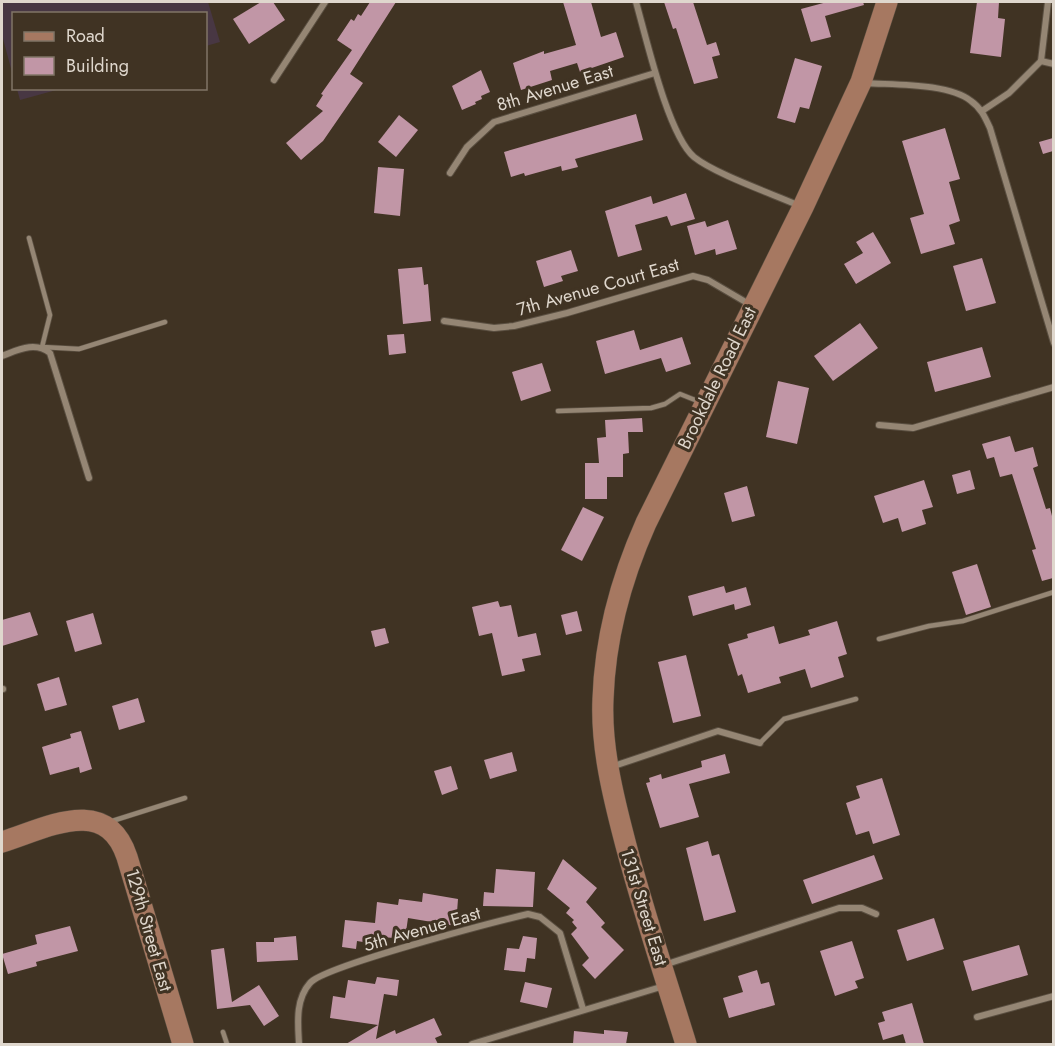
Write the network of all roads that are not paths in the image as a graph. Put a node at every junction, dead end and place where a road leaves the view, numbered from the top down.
1 (325, 2) edge
2 (636, 2) edge
3 (887, 2) edge
4 (1048, 2) edge
5 (1041, 61) junction
6 (1053, 64) edge
7 (655, 73) junction
8 (273, 80) dead end
9 (861, 82) junction
10 (982, 111) junction
11 (450, 173) dead end
12 (803, 207) junction
13 (28, 238) dead end
14 (753, 306) junction
15 (444, 321) dead end
16 (165, 322) dead end
17 (1053, 343) edge
18 (42, 347) junction
19 (2, 356) edge
20 (1053, 387) edge
21 (705, 403) junction
22 (558, 411) dead end
23 (879, 425) dead end
24 (89, 478) dead end
25 (1053, 592) edge
26 (879, 639) dead end
27 (856, 699) dead end
28 (760, 743) joint
29 (607, 768) junction
30 (185, 798) dead end
31 (103, 823) junction
32 (2, 842) edge
33 (876, 914) dead end
34 (664, 976) junction
35 (1053, 996) edge
36 (583, 1010) junction
37 (977, 1017) dead end
38 (223, 1032) dead end
39 (183, 1044) edge
40 (227, 1044) edge
41 (299, 1044) edge
42 (472, 1044) edge
43 (686, 1044) edge

1 - 8 street
2 - 7 street
3 - 9 main road, Brookdale Road East
4 - 5 street
5 - 6 street
5 - 10 street
7 - 11 street, 8th Avenue East
7 - 12 street
9 - 10 street
9 - 12 main road, Brookdale Road East
10 - 17 street
12 - 14 main road, Brookdale Road East
13 - 18 lane
14 - 15 street, 7th Avenue Court East
14 - 21 main road, Brookdale Road East
16 - 18 lane
18 - 19 street
18 - 24 street
20 - 23 street
21 - 22 lane
21 - 29 main road, Brookdale Road East
25 - 26 lane
27 - 28 lane
28 - 29 street
29 - 34 main road, 131st Street East
30 - 31 lane
31 - 32 main road
31 - 39 main road, 129th Street East
33 - 34 street
34 - 36 street
34 - 43 main road, 131st Street East
35 - 37 street
36 - 41 street, 5th Avenue East
36 - 42 street
38 - 40 lane

